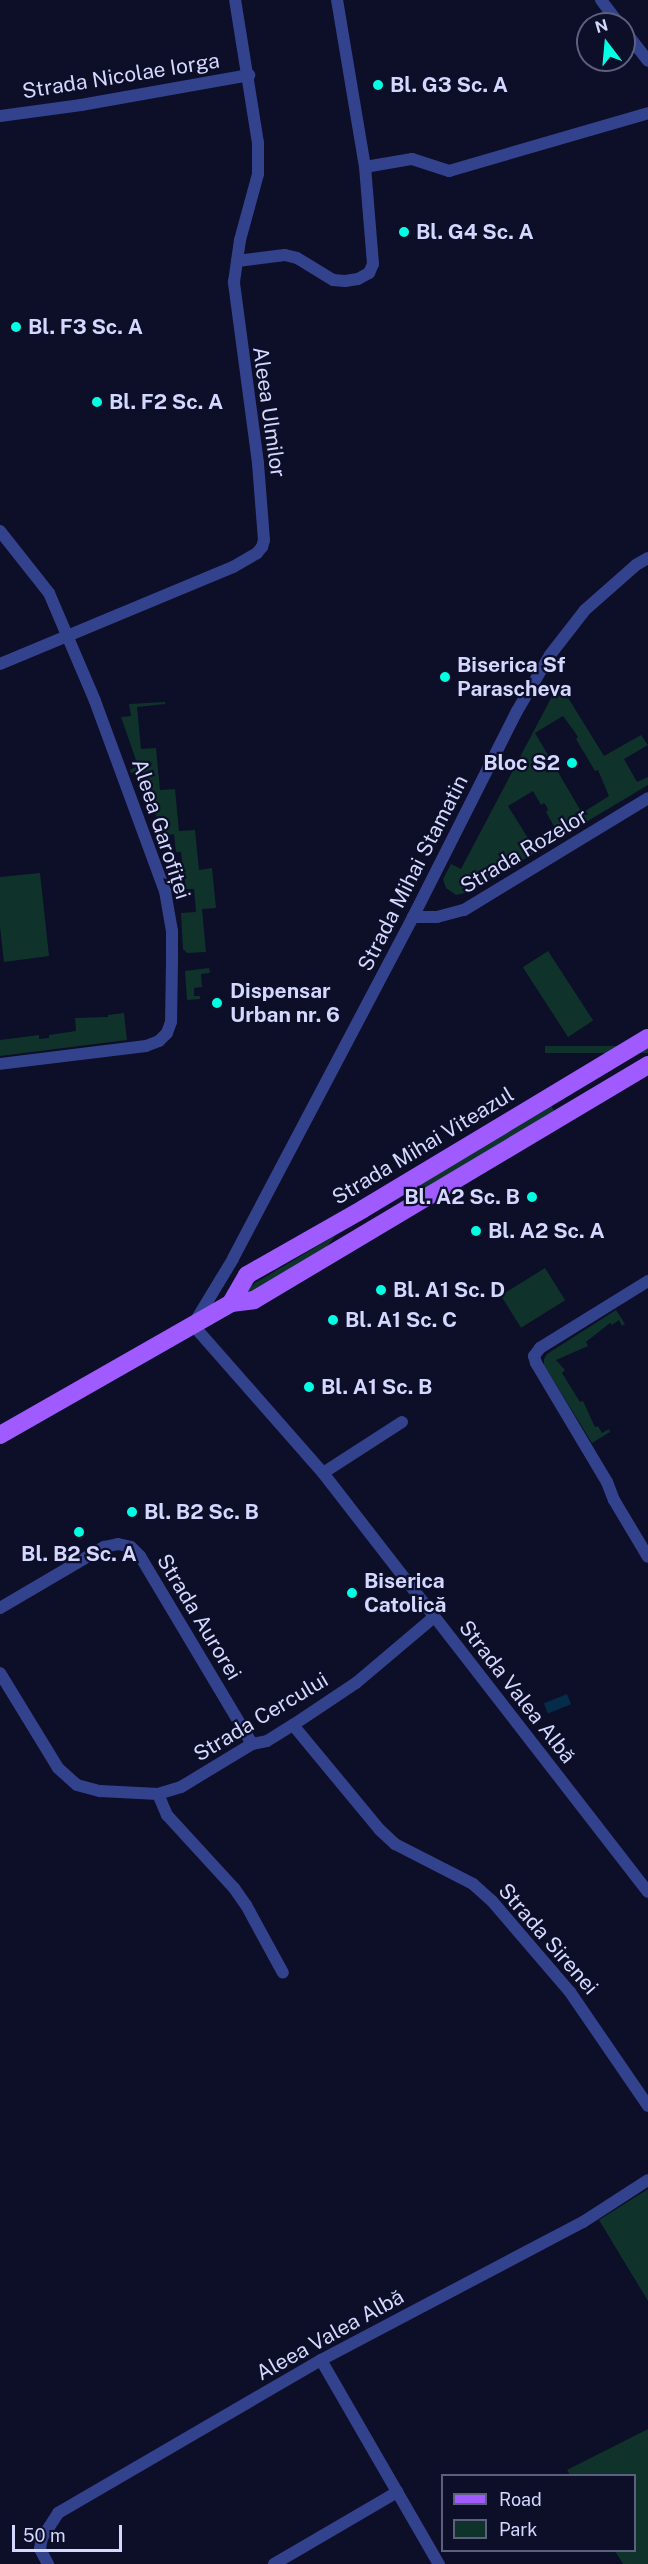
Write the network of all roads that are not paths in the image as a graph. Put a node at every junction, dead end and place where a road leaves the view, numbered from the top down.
1 (235, 0) edge
2 (337, 0) edge
3 (600, 0) edge
4 (610, 12) edge
5 (636, 46) edge
6 (648, 61) edge
7 (249, 75) junction
8 (648, 113) edge
9 (0, 116) edge
10 (365, 167) junction
11 (237, 261) junction
12 (0, 531) edge
13 (648, 558) edge
14 (68, 635) junction
15 (0, 664) edge
16 (648, 798) edge
17 (414, 917) junction
18 (648, 1038) edge
19 (0, 1064) edge
20 (648, 1065) edge
21 (233, 1259) junction
22 (247, 1275) junction
23 (648, 1281) edge
24 (231, 1303) junction
25 (193, 1324) junction
26 (402, 1422) dead end
27 (0, 1436) edge
28 (323, 1473) junction
29 (648, 1557) edge
30 (0, 1608) edge
31 (434, 1617) junction
32 (0, 1673) edge
33 (293, 1725) junction
34 (252, 1744) junction
35 (158, 1794) junction
36 (648, 1892) edge
37 (283, 1974) dead end
38 (648, 2106) edge
39 (648, 2180) edge
40 (321, 2360) junction
41 (397, 2492) junction
42 (48, 2564) edge
43 (274, 2564) edge
44 (439, 2564) edge

1 - 7 street, Aleea Ulmilor
2 - 10 street
3 - 4 street
5 - 6 street
7 - 9 street, Strada Nicolae Iorga
7 - 11 street, Aleea Ulmilor
8 - 10 street
10 - 11 street
11 - 14 street, Aleea Ulmilor
12 - 14 street, Aleea Garofiței
13 - 17 street, Strada Mihai Stamatin
14 - 15 street, Aleea Ulmilor
14 - 19 street, Aleea Garofiței
16 - 17 street, Strada Rozelor
17 - 21 street, Strada Mihai Stamatin
18 - 22 main road, Strada Mihai Viteazul
20 - 24 main road
21 - 22 street
21 - 25 street, Strada Mihai Stamatin
22 - 24 main road
23 - 29 street
24 - 25 main road
25 - 27 main road
25 - 28 street, Strada Valea Albă
26 - 28 street
28 - 31 street, Strada Valea Albă
30 - 34 street, Strada Aurorei
31 - 33 street, Strada Cercului
31 - 36 street, Strada Valea Albă
32 - 35 street, Strada Cercului
33 - 34 street, Strada Cercului
33 - 38 street, Strada Sirenei
34 - 35 street, Strada Cercului
35 - 37 street
39 - 40 street, Aleea Valea Albă
40 - 41 street
40 - 42 street, Aleea Valea Albă
41 - 43 street
41 - 44 street

